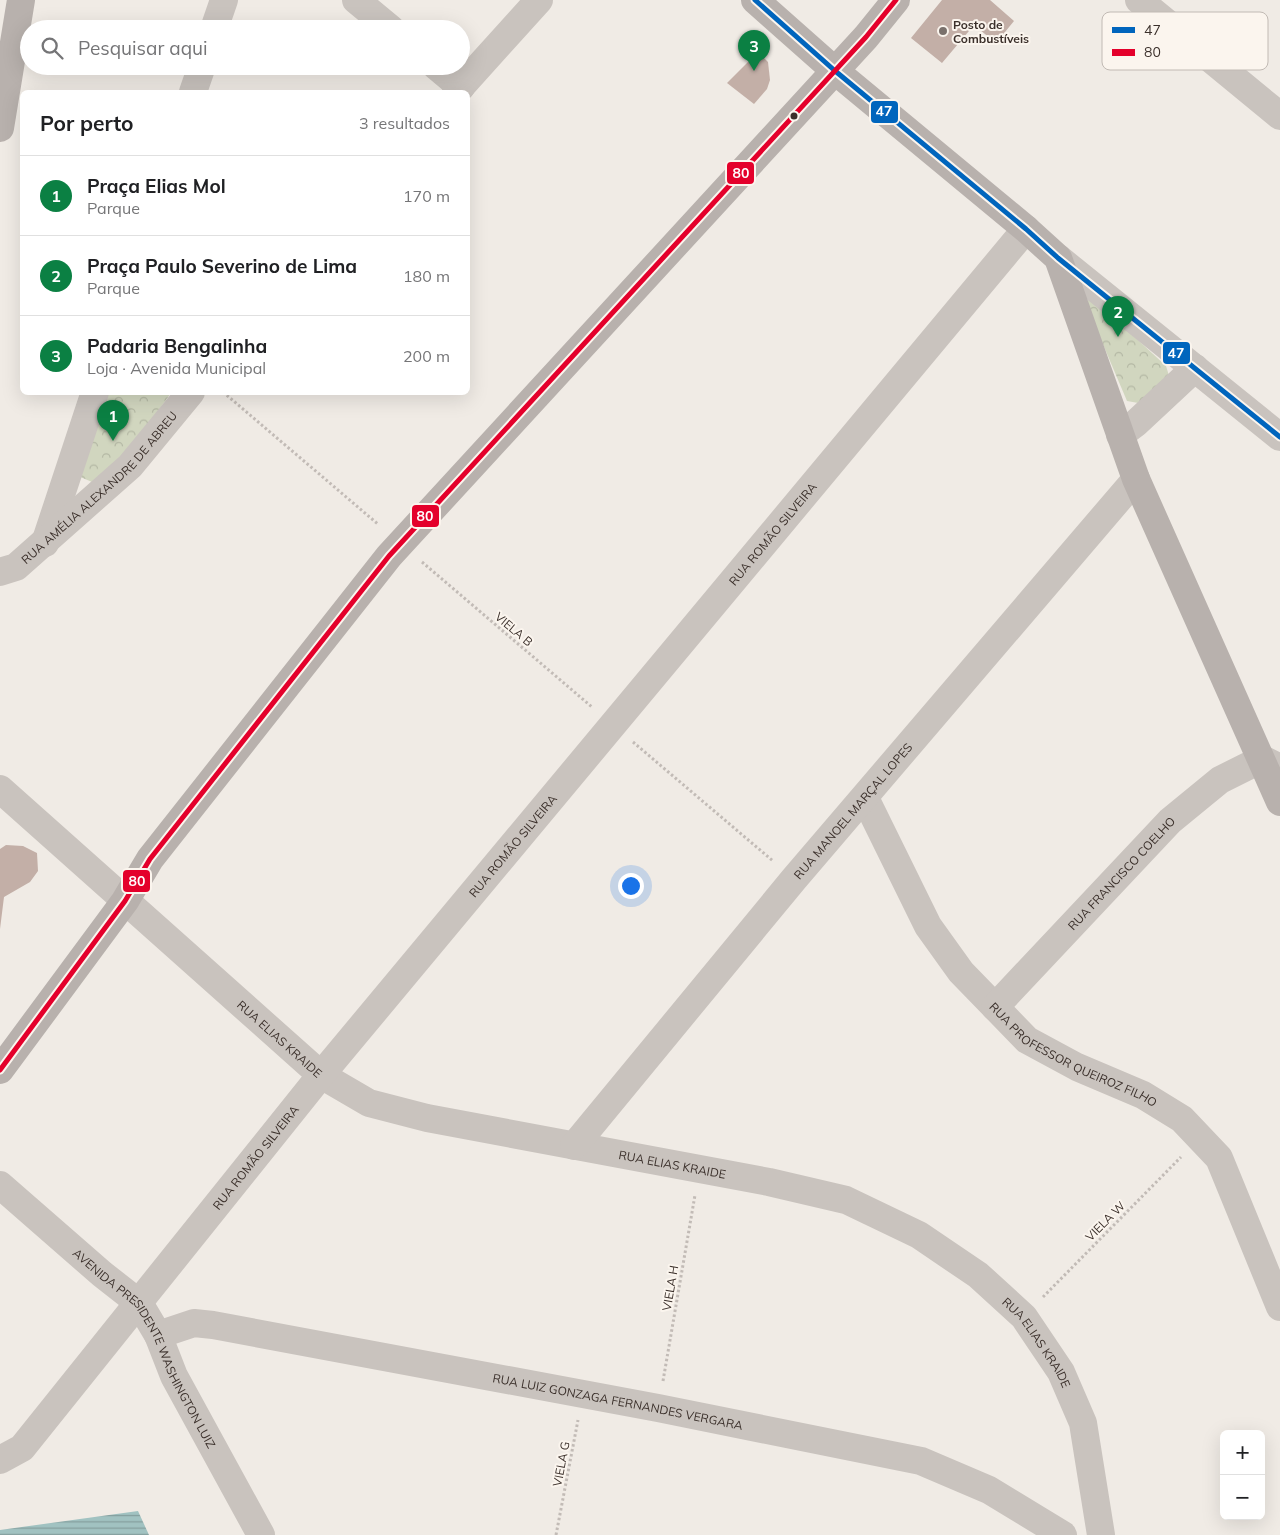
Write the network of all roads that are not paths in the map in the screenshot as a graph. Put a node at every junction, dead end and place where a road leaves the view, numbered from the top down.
1 (20, 0) edge
2 (224, 0) edge
3 (356, 0) edge
4 (539, 0) edge
5 (755, 0) edge
6 (896, 0) edge
7 (1139, 0) edge
8 (1154, 12) edge
9 (217, 20) edge
10 (380, 20) edge
11 (834, 70) junction
12 (1224, 70) edge
13 (199, 75) edge
14 (445, 75) edge
15 (194, 90) edge
16 (459, 90) edge
17 (1280, 116) edge
18 (0, 128) edge
19 (1026, 229) junction
20 (1058, 258) junction
21 (1195, 368) junction
22 (94, 395) edge
23 (189, 395) edge
24 (1120, 435) junction
25 (1280, 437) edge
26 (70, 466) junction
27 (1136, 479) junction
28 (105, 489) junction
29 (45, 544) junction
30 (0, 572) edge
31 (1271, 764) edge
32 (0, 789) edge
33 (865, 798) junction
34 (1280, 802) edge
35 (125, 901) junction
36 (995, 1007) junction
37 (0, 1070) edge
38 (321, 1075) junction
39 (574, 1146) junction
40 (0, 1185) edge
41 (139, 1303) junction
42 (1280, 1307) edge
43 (158, 1335) junction
44 (0, 1460) edge
45 (261, 1535) edge
46 (1063, 1535) edge
47 (1101, 1535) edge

1 - 18 main road
2 - 9 street
3 - 10 street
4 - 16 street
5 - 11 main road
6 - 11 main road
7 - 8 street
11 - 19 main road
11 - 35 main road
12 - 17 street
13 - 15 street
14 - 16 street
19 - 20 main road
19 - 38 street, RUA ROMÃO SILVEIRA
20 - 21 street
20 - 24 main road
21 - 24 street
21 - 25 street
22 - 26 street
23 - 28 street, RUA AMÉLIA ALEXANDRE DE ABREU
24 - 27 main road
26 - 28 street
26 - 29 street
27 - 31 main road
27 - 33 street, RUA MANOEL MARÇAL LOPES
28 - 29 street, RUA AMÉLIA ALEXANDRE DE ABREU
29 - 30 street, RUA AMÉLIA ALEXANDRE DE ABREU
31 - 34 main road
31 - 36 street, RUA FRANCISCO COELHO
32 - 35 street, RUA ELIAS KRAIDE
33 - 36 street, RUA PROFESSOR QUEIROZ FILHO
33 - 39 street, RUA MANOEL MARÇAL LOPES
35 - 37 main road
35 - 38 street, RUA ELIAS KRAIDE
36 - 42 street, RUA PROFESSOR QUEIROZ FILHO
38 - 39 street, RUA ELIAS KRAIDE
38 - 41 street, RUA ROMÃO SILVEIRA
39 - 47 street, RUA ELIAS KRAIDE
40 - 41 street, AVENIDA PRESIDENTE WASHINGTON LUIZ
41 - 43 street, AVENIDA PRESIDENTE WASHINGTON LUIZ
41 - 44 street, RUA ROMÃO SILVEIRA
43 - 45 street, AVENIDA PRESIDENTE WASHINGTON LUIZ
43 - 46 street, RUA LUIZ GONZAGA FERNANDES VERGARA

